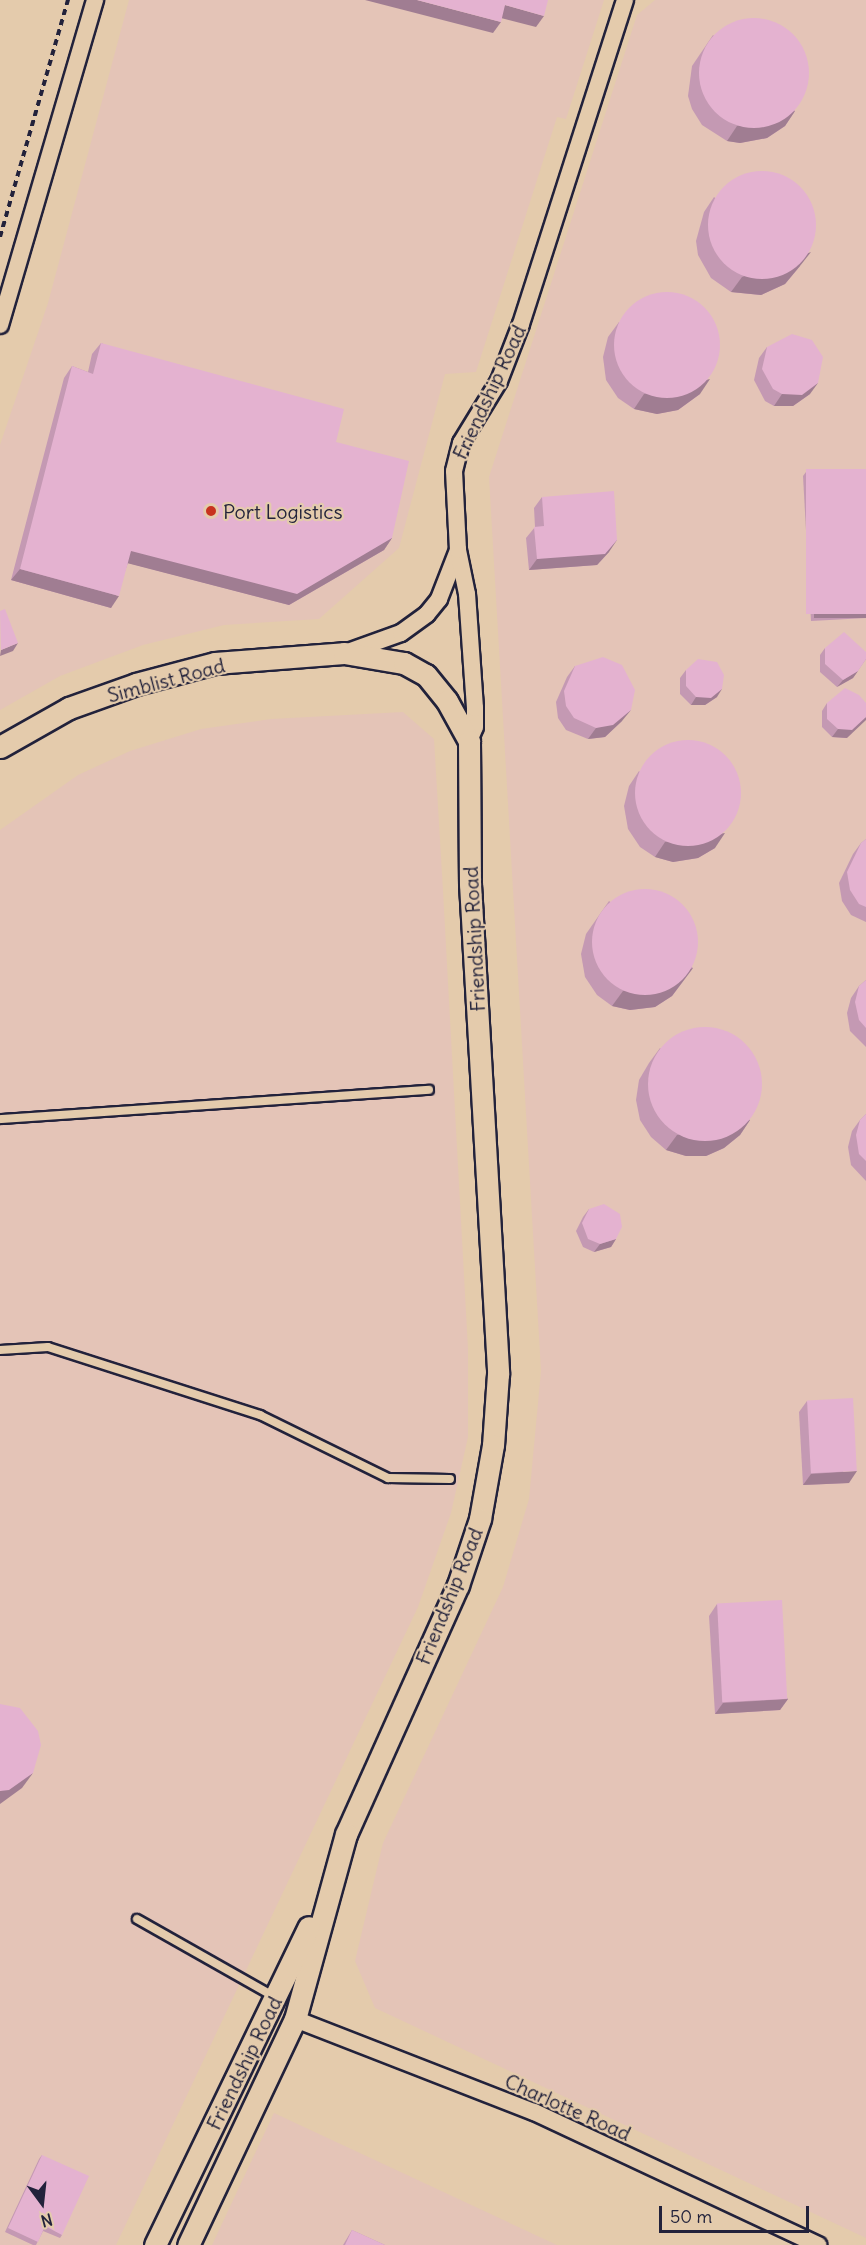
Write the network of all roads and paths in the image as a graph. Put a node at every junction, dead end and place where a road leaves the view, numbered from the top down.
1 (68, 0) edge
2 (95, 0) edge
3 (625, 0) edge
4 (0, 237) edge
5 (0, 325) edge
6 (458, 550) junction
7 (344, 653) junction
8 (469, 741) junction
9 (0, 747) edge
10 (429, 1090) dead end
11 (0, 1119) edge
12 (0, 1350) edge
13 (450, 1479) dead end
14 (332, 1880) junction
15 (137, 1919) dead end
16 (276, 1998) junction
17 (295, 2019) junction
18 (155, 2245) edge
19 (188, 2245) edge
20 (818, 2245) edge

1 - 4 path
2 - 5 street
3 - 6 street, Friendship Road
6 - 7 street, Simblist Road
6 - 8 street, Friendship Road
7 - 8 street, Simblist Road
7 - 9 street, Simblist Road
8 - 14 street, Friendship Road
10 - 11 lane
12 - 13 lane
14 - 16 street, Friendship Road
14 - 17 street, Friendship Road
15 - 16 lane
16 - 18 street, Friendship Road
17 - 19 street, Friendship Road
17 - 20 street, Charlotte Road

